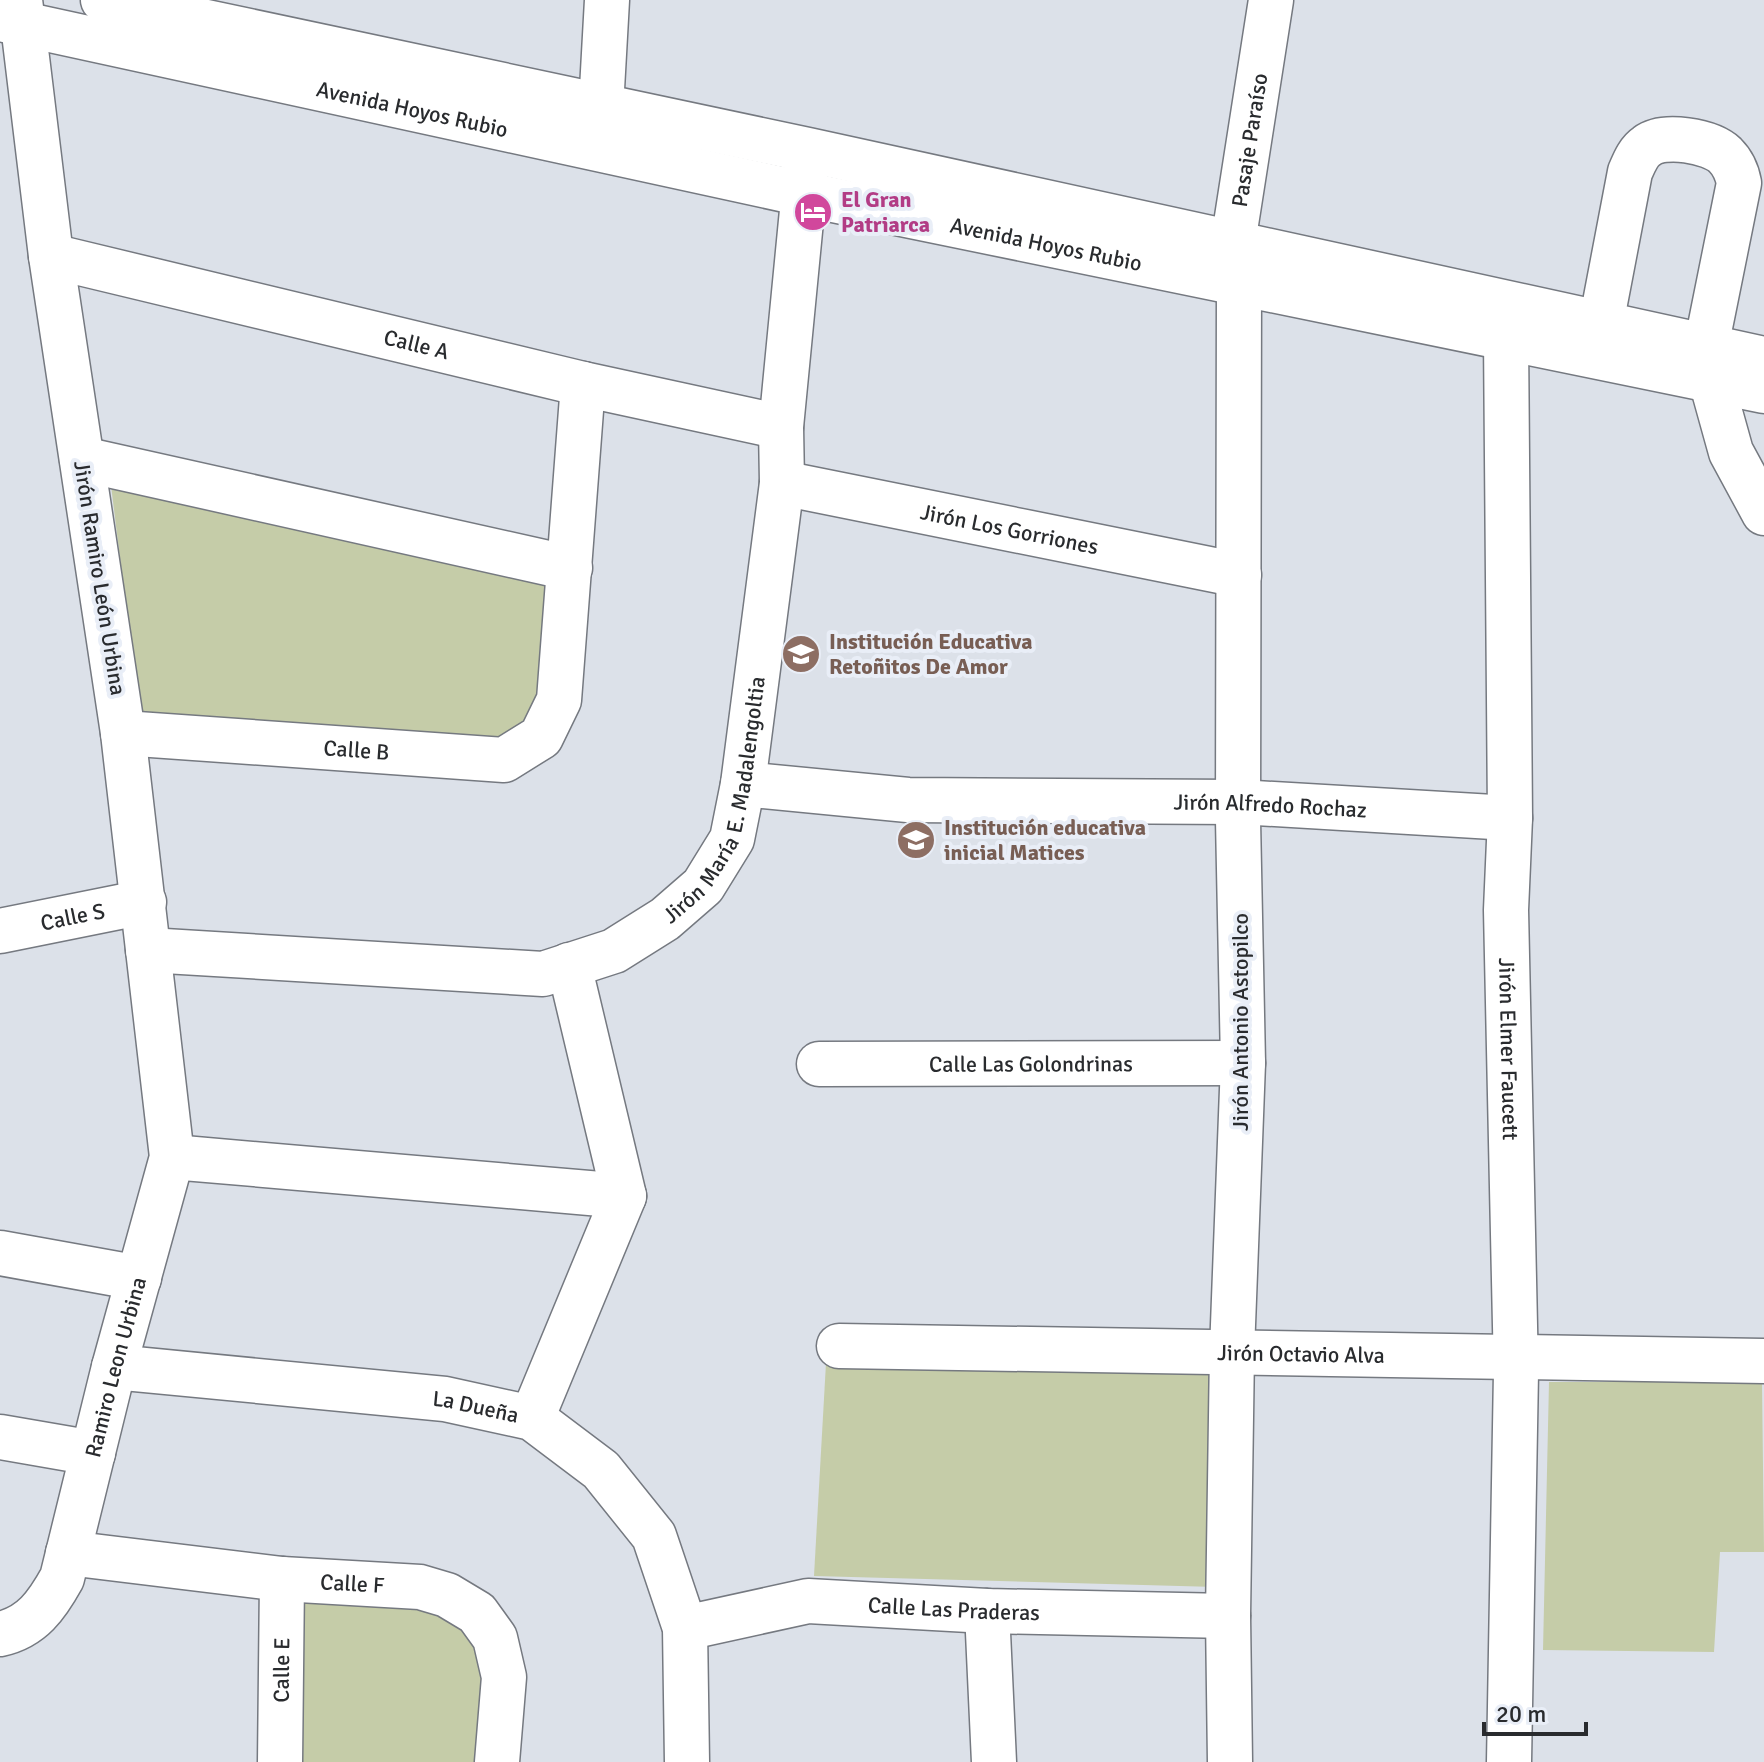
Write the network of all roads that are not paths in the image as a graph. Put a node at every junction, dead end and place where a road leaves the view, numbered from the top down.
1 (103, 0) edge
2 (607, 0) edge
3 (1271, 0) edge
4 (14, 15) edge
5 (602, 107) junction
6 (598, 150) junction
7 (808, 150) junction
8 (804, 194) junction
9 (51, 256) junction
10 (1236, 262) junction
11 (1601, 324) junction
12 (1506, 337) junction
13 (1763, 363) edge
14 (1709, 364) junction
15 (583, 384) junction
16 (781, 427) junction
17 (82, 459) junction
18 (782, 483) junction
19 (1764, 513) edge
20 (570, 568) junction
21 (1239, 575) junction
22 (123, 733) junction
23 (743, 784) junction
24 (1239, 802) junction
25 (1510, 818) junction
26 (144, 902) junction
27 (0, 931) edge
28 (148, 950) junction
29 (569, 965) junction
30 (1243, 1063) junction
31 (819, 1064) dead end
32 (172, 1157) junction
33 (624, 1196) junction
34 (0, 1253) edge
35 (139, 1278) junction
36 (839, 1346) dead end
37 (1232, 1351) junction
38 (1516, 1354) junction
39 (1764, 1361) edge
40 (114, 1367) junction
41 (532, 1418) junction
42 (0, 1437) edge
43 (93, 1453) junction
44 (65, 1566) junction
45 (282, 1579) junction
46 (987, 1611) junction
47 (1228, 1616) junction
48 (685, 1628) junction
49 (0, 1634) edge
50 (280, 1762) edge
51 (497, 1762) edge
52 (687, 1762) edge
53 (994, 1762) edge
54 (1230, 1762) edge
55 (1509, 1762) edge

1 - 5 street, Avenida Hoyos Rubio
2 - 5 street
3 - 10 street, Pasaje Paraíso
4 - 6 street, Avenida Hoyos Rubio
4 - 9 street, Jirón Ramiro León Urbina
5 - 6 street
5 - 7 street, Avenida Hoyos Rubio
6 - 8 street, Avenida Hoyos Rubio
7 - 8 street, Jirón María E. Madalengoltia
7 - 10 street, Avenida Hoyos Rubio
8 - 10 street, Avenida Hoyos Rubio
8 - 16 street, Jirón María E. Madalengoltia
9 - 15 street, Calle A
9 - 17 street, Jirón Ramiro León Urbina
10 - 11 street, Avenida Hoyos Rubio
10 - 12 street, Avenida Hoyos Rubio
10 - 21 street, Jirón Antonio Astopilco
11 - 14 street, Avenida Hoyos Rubio
11 - 14 street
12 - 14 street, Avenida Hoyos Rubio
12 - 25 street, Jirón Elmer Faucett
13 - 14 street, Avenida Hoyos Rubio
14 - 19 street
15 - 16 street, Calle A
15 - 20 street
16 - 18 street, Jirón María E. Madalengoltia
17 - 20 street
17 - 22 street, Jirón Ramiro León Urbina
18 - 21 street, Jirón Los Gorriones
18 - 23 street, Jirón María E. Madalengoltia
20 - 22 street, Calle B
21 - 24 street, Jirón Antonio Astopilco
22 - 26 street, Jirón Ramiro León Urbina
23 - 24 street, Jirón Alfredo Rochaz
23 - 29 street, Jirón María E. Madalengoltia
24 - 25 street, Jirón Alfredo Rochaz
24 - 30 street, Jirón Antonio Astopilco
25 - 38 street, Jirón Elmer Faucett
26 - 27 street, Calle S
26 - 28 street, Jirón Ramiro León Urbina
28 - 29 street, Jirón María E. Madalengoltia
28 - 32 street, Jirón Ramiro León Urbina
29 - 33 street
30 - 31 street, Calle Las Golondrinas
30 - 37 street, Jirón Antonio Astopilco
32 - 33 street
32 - 35 street, Ramiro Leon Urbina
33 - 41 street
34 - 35 street
35 - 40 street, Ramiro Leon Urbina
36 - 37 street, Jirón Octavio Alva
37 - 38 street, Jirón Octavio Alva
37 - 47 street, Jirón Antonio Astopilco
38 - 39 street, Jirón Octavio Alva
38 - 55 street, Jirón Elmer Faucett
40 - 41 street, La Dueña
40 - 43 street, Ramiro Leon Urbina
41 - 48 street, La Dueña
42 - 43 street
43 - 44 street, Ramiro Leon Urbina
44 - 45 street, Calle F
44 - 49 street, Ramiro Leon Urbina
45 - 50 street, Calle E
45 - 51 street, Calle F
46 - 47 street, Calle Las Praderas
46 - 48 street, Calle Las Praderas
46 - 53 street
47 - 54 street, Jirón Antonio Astopilco
48 - 52 street, La Dueña

